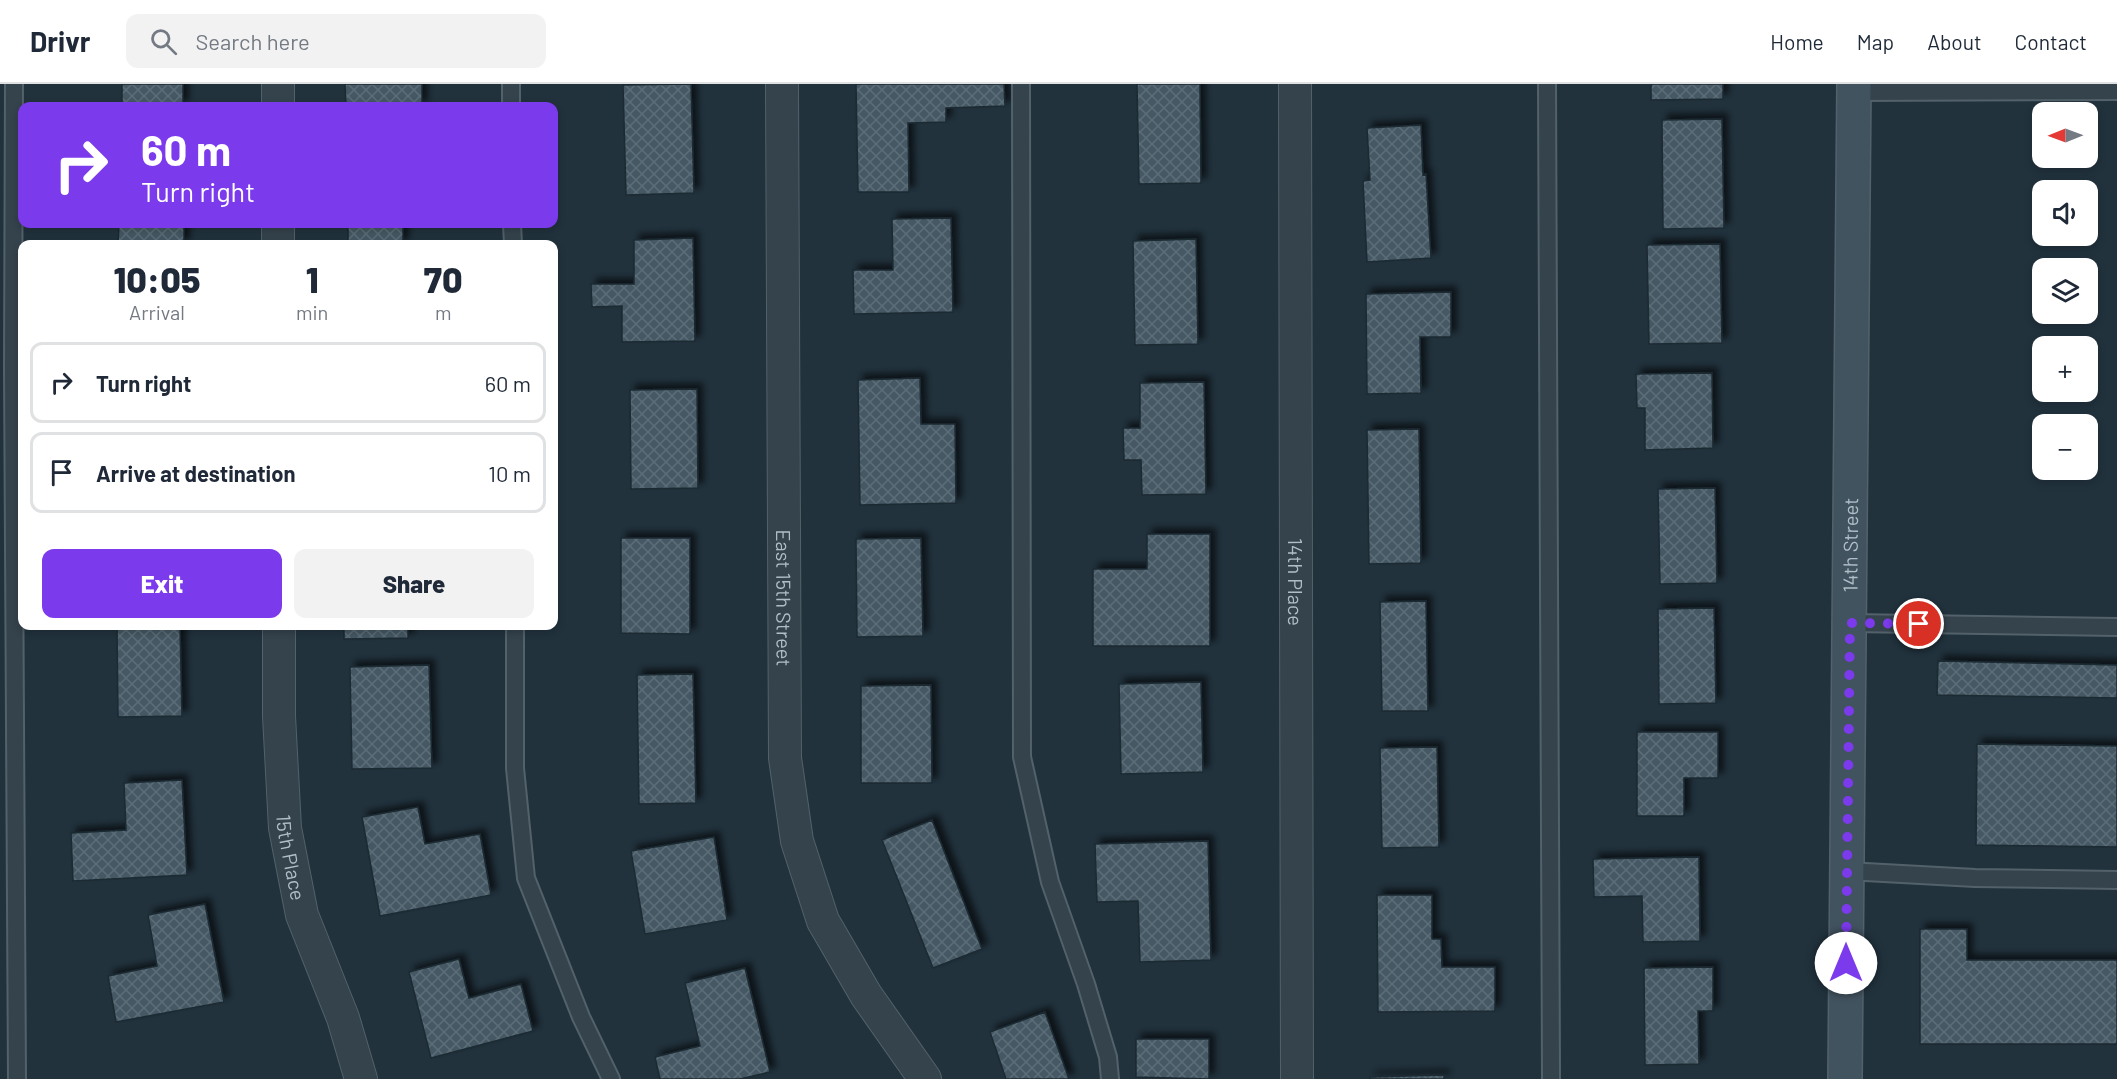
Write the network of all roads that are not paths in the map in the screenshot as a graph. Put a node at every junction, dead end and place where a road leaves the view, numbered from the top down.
1 (15, 84) edge
2 (278, 84) edge
3 (511, 84) edge
4 (782, 84) edge
5 (1021, 84) edge
6 (1295, 84) edge
7 (1547, 84) edge
8 (1854, 88) edge
9 (2117, 91) edge
10 (278, 102) edge
11 (511, 102) edge
12 (1850, 623) junction
13 (2117, 627) edge
14 (279, 630) edge
15 (516, 630) edge
16 (1847, 871) junction
17 (2117, 880) edge
18 (17, 1079) edge
19 (361, 1079) edge
20 (611, 1079) edge
21 (925, 1079) edge
22 (1110, 1079) edge
23 (1297, 1079) edge
24 (1551, 1079) edge
25 (1845, 1079) edge

1 - 18 lane
2 - 10 street
3 - 11 lane
4 - 21 street, East 15th Street
5 - 22 lane
6 - 23 street, 14th Place
7 - 24 lane
8 - 9 lane
8 - 12 main road, 14th Street
12 - 13 lane
12 - 16 main road, 14th Street
14 - 19 street, 15th Place
15 - 20 lane
16 - 17 lane
16 - 25 main road, 14th Street

